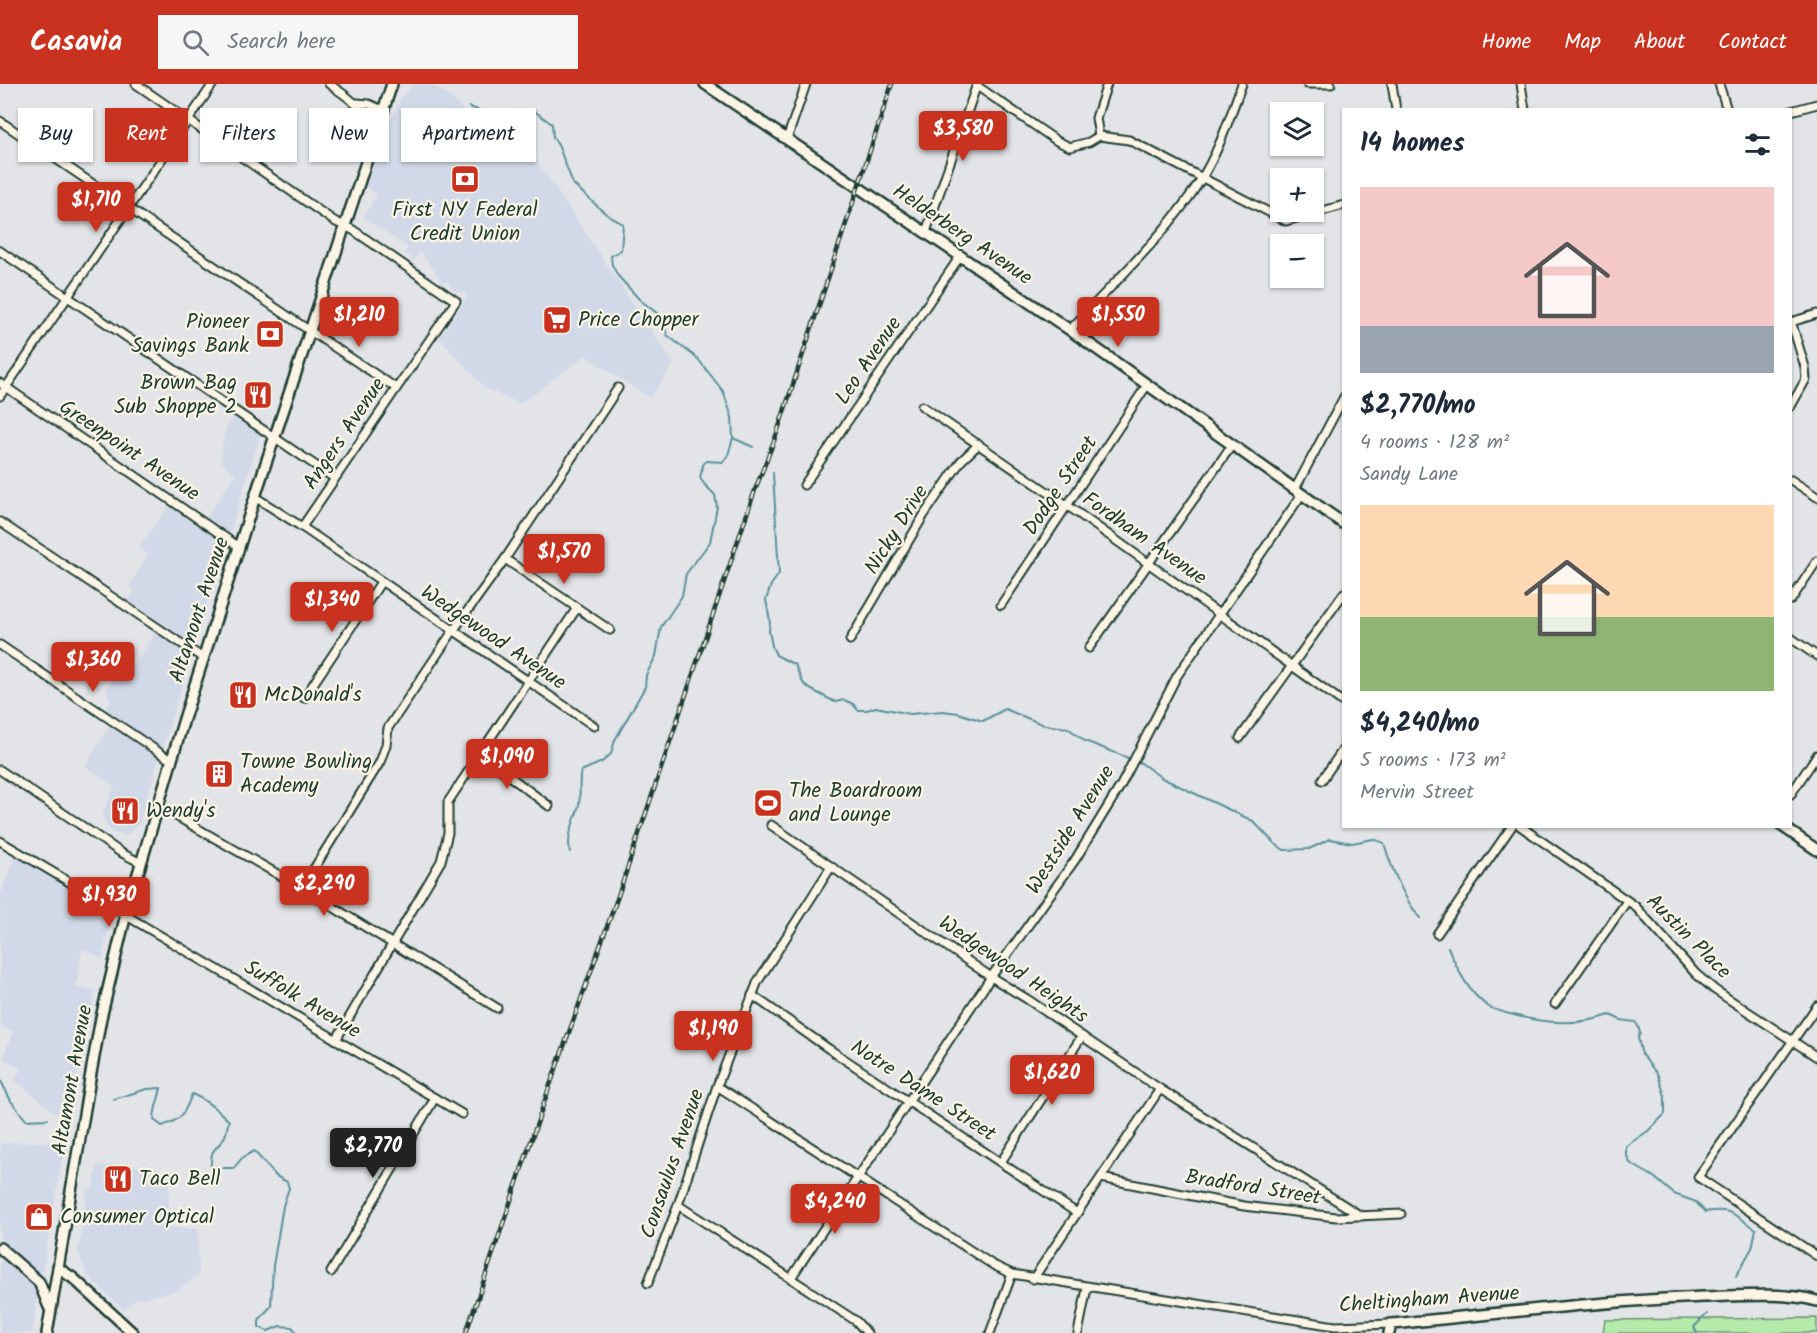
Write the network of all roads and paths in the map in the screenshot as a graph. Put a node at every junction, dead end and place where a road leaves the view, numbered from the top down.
1 (136, 84) edge
2 (213, 84) edge
3 (329, 84) edge
4 (392, 84) edge
5 (705, 84) edge
6 (806, 84) edge
7 (1107, 84) edge
8 (1242, 84) edge
9 (1307, 84) edge
10 (1331, 84) edge
11 (1392, 84) edge
12 (1521, 84) edge
13 (1719, 84) edge
14 (977, 85) edge
15 (357, 103) junction
16 (1817, 104) edge
17 (360, 108) edge
18 (378, 108) edge
19 (383, 108) edge
20 (1396, 108) edge
21 (1525, 108) edge
22 (1726, 108) edge
23 (1792, 111) edge
24 (189, 120) junction
25 (0, 121) edge
26 (1099, 136) junction
27 (787, 139) junction
28 (366, 162) edge
29 (1202, 179) junction
30 (1342, 206) edge
31 (128, 208) junction
32 (345, 226) junction
33 (926, 232) junction
34 (0, 251) edge
35 (961, 255) junction
36 (67, 297) junction
37 (1817, 314) edge
38 (1792, 322) edge
39 (1792, 325) edge
40 (309, 330) junction
41 (1070, 330) junction
42 (3, 385) edge
43 (1147, 385) junction
44 (396, 388) junction
45 (618, 388) dead end
46 (0, 396) edge
47 (1342, 401) edge
48 (1792, 404) edge
49 (922, 406) dead end
50 (274, 437) junction
51 (979, 444) junction
52 (1232, 445) junction
53 (334, 478) junction
54 (1792, 481) edge
55 (804, 485) dead end
56 (1298, 492) junction
57 (255, 497) junction
58 (1817, 497) edge
59 (1068, 506) junction
60 (0, 522) edge
61 (1342, 523) edge
62 (302, 527) junction
63 (239, 547) junction
64 (505, 559) junction
65 (1817, 561) edge
66 (1148, 563) junction
67 (381, 582) junction
68 (1342, 596) edge
69 (1792, 598) edge
70 (1000, 605) dead end
71 (577, 608) junction
72 (1220, 613) junction
73 (610, 630) dead end
74 (453, 631) junction
75 (1792, 639) edge
76 (849, 640) dead end
77 (0, 645) edge
78 (1089, 648) dead end
79 (1817, 656) edge
80 (203, 658) junction
81 (1292, 665) junction
82 (529, 682) junction
83 (304, 698) dead end
84 (1342, 702) edge
85 (594, 726) dead end
86 (1240, 738) dead end
87 (1342, 751) edge
88 (480, 754) junction
89 (1817, 755) edge
90 (171, 760) junction
91 (0, 770) edge
92 (1322, 780) dead end
93 (1792, 792) edge
94 (549, 806) dead end
95 (157, 808) junction
96 (771, 825) dead end
97 (1511, 828) edge
98 (1523, 828) edge
99 (1785, 828) edge
100 (0, 841) edge
101 (1817, 850) edge
102 (141, 863) junction
103 (831, 867) junction
104 (302, 888) junction
105 (1627, 901) junction
106 (126, 914) junction
107 (1437, 934) dead end
108 (393, 945) junction
109 (991, 977) junction
110 (752, 995) junction
111 (1555, 1004) dead end
112 (1817, 1006) edge
113 (497, 1008) dead end
114 (1082, 1036) junction
115 (336, 1040) junction
116 (1793, 1041) junction
117 (1817, 1057) edge
118 (717, 1086) junction
119 (1160, 1089) junction
120 (435, 1098) junction
121 (909, 1100) junction
122 (462, 1114) dead end
123 (1001, 1162) junction
124 (859, 1178) junction
125 (1101, 1178) junction
126 (678, 1205) junction
127 (1077, 1213) junction
128 (1401, 1214) dead end
129 (1361, 1216) junction
130 (0, 1248) edge
131 (1817, 1256) edge
132 (58, 1268) junction
133 (331, 1272) dead end
134 (1012, 1275) junction
135 (791, 1278) junction
136 (1033, 1279) junction
137 (648, 1283) dead end
138 (1087, 1288) junction
139 (1817, 1301) edge
140 (50, 1311) junction
141 (1390, 1328) edge
142 (991, 1330) edge
143 (867, 1332) edge
144 (47, 1333) edge
145 (134, 1333) edge
146 (1077, 1333) edge

1 - 24 street
2 - 24 street
3 - 15 street
4 - 19 main road, Altamont Avenue
5 - 27 main road, Helderberg Avenue
6 - 27 street
7 - 26 street
8 - 29 street
9 - 10 street
11 - 20 street
12 - 21 street
13 - 22 street
14 - 26 street
14 - 33 street
15 - 17 street
15 - 18 street
16 - 23 street
24 - 31 street
24 - 32 street
25 - 31 street
26 - 29 street
27 - 33 main road, Helderberg Avenue
28 - 32 main road, Altamont Avenue
29 - 30 street
29 - 41 street
31 - 36 street
31 - 40 street
32 - 40 main road, Altamont Avenue
32 - 44 street, Angers Avenue
33 - 35 main road, Helderberg Avenue
34 - 36 street
35 - 41 main road, Helderberg Avenue
35 - 55 street, Leo Avenue
36 - 42 street
36 - 50 street
37 - 38 street
39 - 48 street
40 - 44 street
40 - 50 main road, Altamont Avenue
41 - 43 main road, Helderberg Avenue
42 - 46 street
42 - 63 street, Greenpoint Avenue
43 - 52 main road, Helderberg Avenue
43 - 59 street, Dodge Street
44 - 53 street, Angers Avenue
45 - 64 street
47 - 56 street, Westside Avenue
49 - 51 street, Fordham Avenue
50 - 53 street
50 - 57 main road, Altamont Avenue
51 - 59 street, Fordham Avenue
51 - 76 street, Nicky Drive
52 - 56 main road, Helderberg Avenue
52 - 66 street
53 - 62 street, Angers Avenue
54 - 58 street
56 - 61 main road, Helderberg Avenue
56 - 72 street, Westside Avenue
57 - 62 street, Wedgewood Avenue
57 - 63 main road, Altamont Avenue
59 - 66 street, Fordham Avenue
59 - 70 street, Dodge Street
60 - 80 street
62 - 67 street, Wedgewood Avenue
63 - 80 main road, Altamont Avenue
64 - 71 street
64 - 74 street
65 - 69 street
66 - 72 street, Fordham Avenue
66 - 78 street
67 - 74 street, Wedgewood Avenue
67 - 83 street
68 - 81 street
71 - 73 street
71 - 82 street
72 - 81 street, Fordham Avenue
72 - 109 street, Westside Avenue
74 - 82 street, Wedgewood Avenue
74 - 104 street
75 - 79 street
77 - 90 street
80 - 90 main road, Altamont Avenue
81 - 84 street, Fordham Avenue
81 - 86 street
82 - 85 street, Wedgewood Avenue
82 - 88 street
87 - 92 street
88 - 94 street
88 - 108 street
89 - 93 street
90 - 95 main road, Altamont Avenue
91 - 102 street
95 - 102 main road, Altamont Avenue
95 - 104 street
96 - 103 street, Wedgewood Heights
97 - 107 street
98 - 105 street, Austin Place
99 - 101 main road
100 - 106 street, Suffolk Avenue
102 - 106 main road, Altamont Avenue
103 - 109 street, Wedgewood Heights
103 - 110 street, Consaulus Avenue
104 - 108 street
105 - 111 street
105 - 116 street, Austin Place
106 - 115 street, Suffolk Avenue
106 - 132 main road, Altamont Avenue
108 - 113 street
108 - 115 street
109 - 114 street, Wedgewood Heights
109 - 121 street, Westside Avenue
110 - 118 street, Consaulus Avenue
110 - 121 street, Notre Dame Street
112 - 116 street
114 - 119 street, Wedgewood Heights
114 - 123 street
115 - 120 street, Suffolk Avenue
116 - 117 street, Austin Place
116 - 131 street
118 - 124 street, Cheltingham Avenue
118 - 126 street, Consaulus Avenue
119 - 125 street
119 - 129 street, Wedgewood Heights
120 - 122 street, Suffolk Avenue
120 - 133 street
121 - 123 street, Notre Dame Street
121 - 124 street, Westside Avenue
123 - 127 street, Notre Dame Street
124 - 134 street, Cheltingham Avenue
124 - 135 street, Westside Avenue
125 - 127 street
125 - 129 street, Bradford Street
126 - 135 street
126 - 137 street, Consaulus Avenue
127 - 136 street
128 - 129 street, Bradford Street
130 - 140 main road
132 - 140 main road, Altamont Avenue
132 - 145 main road
134 - 136 street, Cheltingham Avenue
134 - 142 street
135 - 143 street
136 - 138 street, Cheltingham Avenue
138 - 141 street, Cheltingham Avenue
138 - 146 street
139 - 141 main road, Cheltingham Avenue
140 - 144 main road, Altamont Avenue

